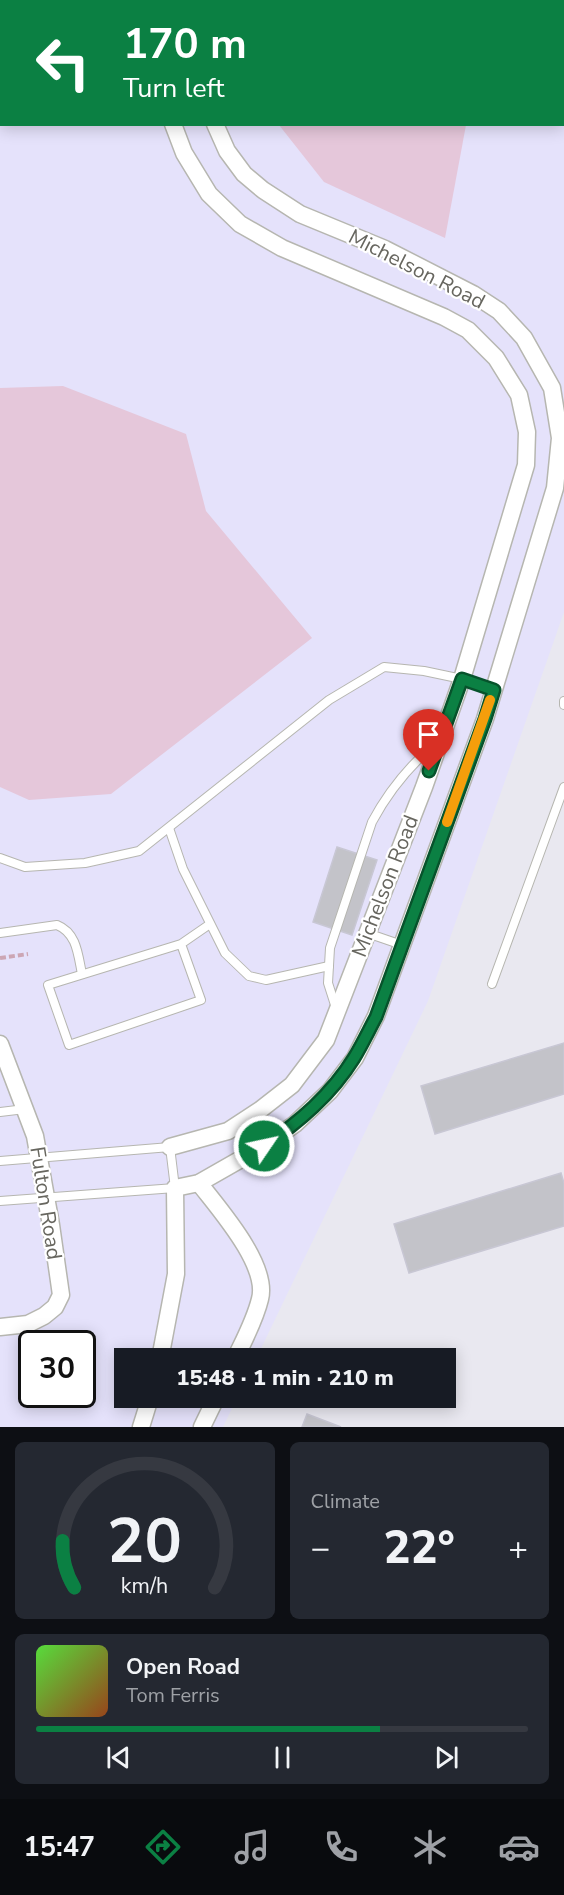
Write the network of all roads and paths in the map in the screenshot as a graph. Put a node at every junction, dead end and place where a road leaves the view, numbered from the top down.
1 (174, 126) edge
2 (216, 126) edge
3 (462, 679) junction
4 (494, 690) junction
5 (441, 739) junction
6 (564, 787) edge
7 (169, 828) junction
8 (0, 858) edge
9 (210, 924) junction
10 (0, 933) edge
11 (367, 933) junction
12 (181, 944) junction
13 (402, 945) junction
14 (28, 954) dead end
15 (0, 957) edge
16 (329, 966) junction
17 (82, 974) junction
18 (492, 984) dead end
19 (337, 1011) junction
20 (0, 1044) edge
21 (26, 1109) junction
22 (0, 1112) edge
23 (170, 1147) junction
24 (39, 1158) junction
25 (0, 1161) edge
26 (199, 1184) junction
27 (175, 1188) junction
28 (46, 1197) junction
29 (0, 1201) edge
30 (0, 1327) edge
31 (162, 1348) edge
32 (239, 1348) edge
33 (147, 1408) edge
34 (211, 1408) edge
35 (141, 1427) edge
36 (202, 1427) edge

1 - 3 street, Michelson Road
2 - 4 street, Michelson Road
3 - 4 lane
3 - 5 street, Michelson Road
3 - 7 lane
4 - 13 street, Michelson Road
5 - 11 street, Michelson Road
5 - 16 lane
6 - 18 lane
7 - 8 lane
7 - 9 lane
9 - 12 lane
9 - 16 lane
10 - 17 lane
11 - 13 lane
11 - 19 street, Michelson Road
12 - 17 lane
12 - 17 lane
13 - 26 street, Michelson Road
14 - 15 path
16 - 19 lane
19 - 23 street, Michelson Road
20 - 21 street, Fulton Road
21 - 22 lane
21 - 24 street, Fulton Road
23 - 24 lane
23 - 27 lane
24 - 25 lane
24 - 28 street, Fulton Road
26 - 27 street, Michelson Road
26 - 32 street
27 - 28 lane
27 - 31 street
28 - 29 lane
28 - 30 street, Fulton Road
33 - 35 street
34 - 36 street

